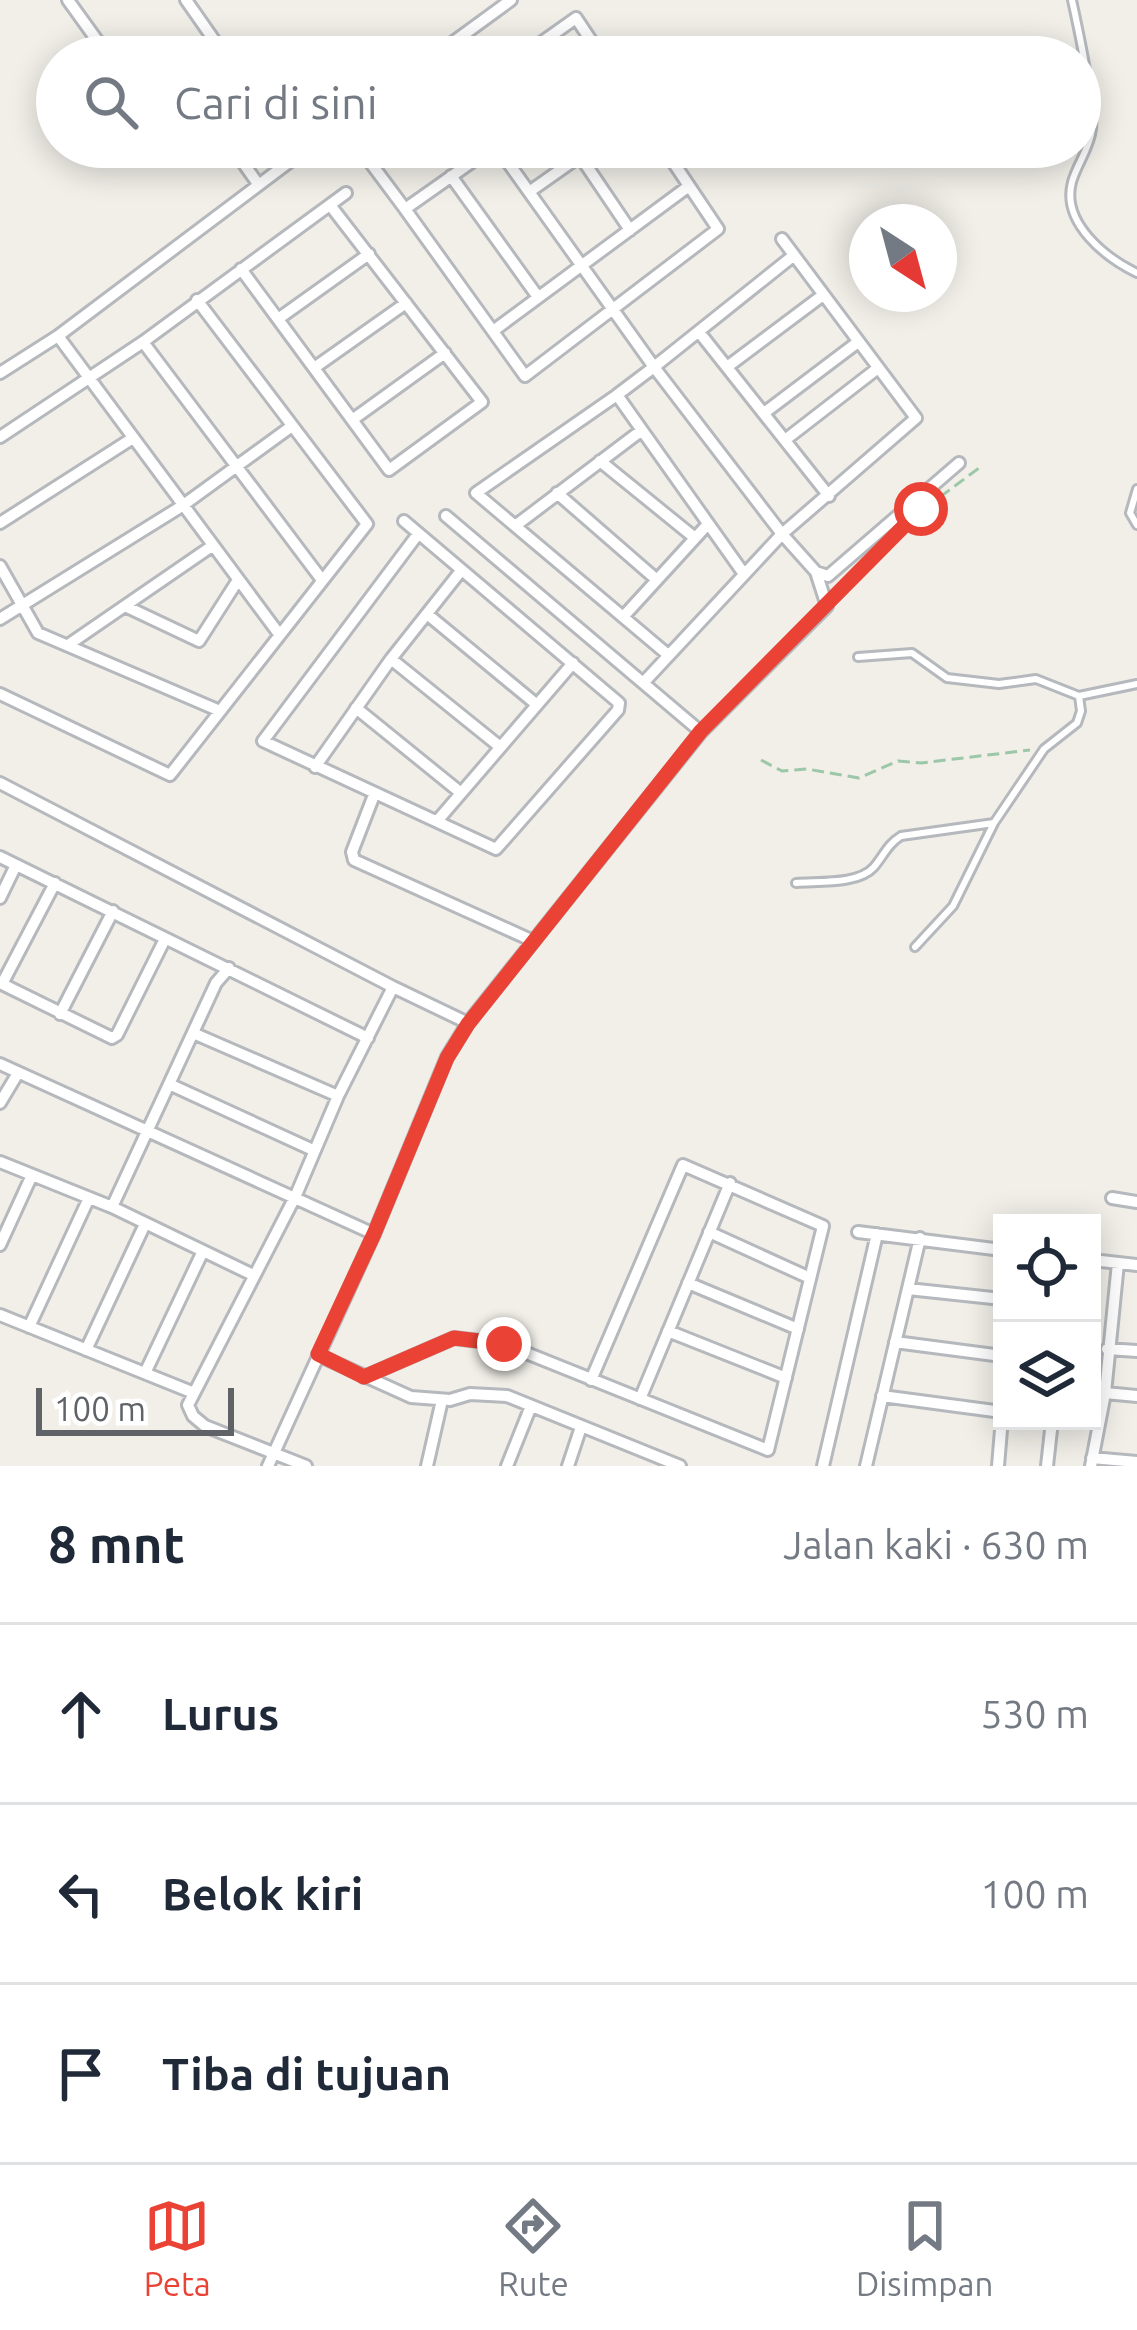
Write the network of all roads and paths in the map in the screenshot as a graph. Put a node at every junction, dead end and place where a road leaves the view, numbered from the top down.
1 (68, 0) edge
2 (186, 0) edge
3 (511, 0) edge
4 (1072, 0) edge
5 (94, 36) edge
6 (211, 36) edge
7 (462, 36) edge
8 (550, 36) edge
9 (588, 36) edge
10 (1078, 36) edge
11 (247, 168) edge
12 (280, 168) edge
13 (374, 168) edge
14 (464, 168) edge
15 (511, 168) edge
16 (563, 168) edge
17 (588, 168) edge
18 (677, 168) edge
19 (1077, 168) edge
20 (452, 176) junction
21 (258, 184) junction
22 (689, 186) junction
23 (529, 192) junction
24 (346, 193) dead end
25 (330, 205) junction
26 (405, 209) junction
27 (630, 230) junction
28 (782, 239) dead end
29 (369, 254) junction
30 (793, 256) junction
31 (582, 265) junction
32 (241, 269) junction
33 (1137, 273) edge
34 (823, 296) junction
35 (538, 298) junction
36 (197, 300) junction
37 (406, 303) junction
38 (613, 310) junction
39 (278, 319) junction
40 (493, 331) junction
41 (699, 332) junction
42 (58, 336) junction
43 (142, 341) junction
44 (858, 342) junction
45 (445, 353) junction
46 (654, 367) junction
47 (727, 367) junction
48 (314, 368) junction
49 (878, 368) junction
50 (0, 373) edge
51 (90, 378) junction
52 (617, 395) junction
53 (764, 413) junction
54 (352, 420) junction
55 (292, 426) junction
56 (642, 430) junction
57 (0, 437) edge
58 (133, 438) junction
59 (785, 440) junction
60 (600, 461) junction
61 (959, 463) dead end
62 (983, 465) dead end
63 (237, 466) junction
64 (1137, 489) edge
65 (556, 493) junction
66 (829, 496) junction
67 (938, 498) dead end
68 (182, 506) junction
69 (446, 516) dead end
70 (404, 520) dead end
71 (0, 523) edge
72 (708, 524) junction
73 (905, 525) dead end
74 (1137, 525) edge
75 (515, 526) junction
76 (418, 534) junction
77 (782, 534) junction
78 (694, 538) junction
79 (212, 546) junction
80 (0, 566) edge
81 (460, 572) junction
82 (816, 572) junction
83 (744, 574) junction
84 (238, 580) junction
85 (322, 580) junction
86 (657, 580) junction
87 (24, 605) junction
88 (125, 606) junction
89 (827, 606) junction
90 (427, 614) junction
91 (623, 617) junction
92 (0, 620) edge
93 (279, 634) junction
94 (68, 645) junction
95 (667, 654) junction
96 (858, 657) dead end
97 (391, 659) junction
98 (573, 664) junction
99 (644, 682) junction
100 (1137, 684) edge
101 (0, 694) edge
102 (1079, 696) junction
103 (536, 704) junction
104 (356, 707) junction
105 (220, 711) junction
106 (701, 731) junction
107 (499, 746) junction
108 (1044, 749) junction
109 (760, 760) dead end
110 (315, 767) junction
111 (0, 783) edge
112 (461, 793) junction
113 (374, 795) junction
114 (438, 820) junction
115 (994, 824) junction
116 (0, 857) edge
117 (16, 865) junction
118 (55, 883) junction
119 (796, 883) dead end
120 (0, 898) edge
121 (113, 911) junction
122 (165, 939) junction
123 (531, 940) junction
124 (915, 947) dead end
125 (229, 968) junction
126 (1, 984) edge
127 (393, 987) junction
128 (60, 1014) junction
129 (468, 1024) junction
130 (193, 1033) junction
131 (368, 1038) junction
132 (0, 1064) edge
133 (18, 1073) junction
134 (169, 1084) junction
135 (338, 1096) junction
136 (0, 1103) edge
137 (149, 1133) junction
138 (313, 1150) junction
139 (0, 1162) edge
140 (32, 1175) junction
141 (730, 1183) junction
142 (296, 1196) junction
143 (89, 1198) junction
144 (1112, 1198) dead end
145 (1137, 1202) edge
146 (112, 1208) junction
147 (146, 1224) junction
148 (710, 1232) junction
149 (858, 1232) dead end
150 (374, 1234) junction
151 (877, 1234) junction
152 (920, 1238) junction
153 (0, 1246) edge
154 (993, 1249) edge
155 (203, 1251) junction
156 (1101, 1261) edge
157 (1118, 1263) junction
158 (1137, 1265) edge
159 (253, 1275) junction
160 (810, 1278) junction
161 (688, 1283) junction
162 (908, 1289) junction
163 (993, 1298) edge
164 (0, 1315) edge
165 (29, 1327) junction
166 (798, 1329) junction
167 (668, 1331) junction
168 (895, 1342) junction
169 (1107, 1349) junction
170 (86, 1350) junction
171 (1137, 1351) edge
172 (318, 1354) junction
173 (993, 1355) edge
174 (145, 1373) junction
175 (364, 1377) junction
176 (786, 1378) junction
177 (592, 1380) junction
178 (194, 1393) junction
179 (1105, 1393) junction
180 (882, 1396) junction
181 (1137, 1396) edge
182 (640, 1399) junction
183 (442, 1400) junction
184 (531, 1406) junction
185 (993, 1414) edge
186 (581, 1426) junction
187 (1001, 1430) edge
188 (1051, 1430) edge
189 (639, 1450) junction
190 (270, 1460) edge
191 (1092, 1462) edge
192 (1137, 1462) edge
193 (306, 1466) edge
194 (427, 1466) edge
195 (507, 1466) edge
196 (568, 1466) edge
197 (634, 1466) edge
198 (680, 1466) edge
199 (823, 1466) edge
200 (866, 1466) edge
201 (998, 1466) edge
202 (1047, 1466) edge

1 - 5 street
2 - 6 street
3 - 7 street
4 - 10 lane
8 - 9 street
11 - 21 street
12 - 21 street
13 - 26 street
14 - 20 street
15 - 23 street
16 - 23 street
17 - 27 street
18 - 22 street
19 - 33 lane
20 - 26 street
20 - 35 street
21 - 42 street
22 - 27 street
22 - 38 street
23 - 31 street
24 - 25 street
25 - 29 street
25 - 32 street
26 - 40 street
27 - 31 street
28 - 30 street
29 - 37 street
29 - 39 street
30 - 34 street
30 - 41 street
31 - 35 street
31 - 38 street
32 - 36 street
32 - 39 street
34 - 44 street
34 - 47 street
35 - 40 street
36 - 43 street
36 - 55 street
37 - 45 street
37 - 48 street
38 - 40 street
38 - 46 street
39 - 48 street
41 - 46 street
41 - 47 street
42 - 50 street
42 - 51 street
43 - 51 street
43 - 63 street
44 - 49 street
44 - 53 street
45 - 54 street
45 - 54 street
46 - 52 street
46 - 77 street
47 - 53 street
48 - 54 street
49 - 59 street
49 - 66 street
51 - 57 street
51 - 58 street
52 - 56 street
52 - 75 street
53 - 59 street
55 - 63 street
55 - 85 street
56 - 60 street
56 - 72 street
58 - 68 street
58 - 71 street
59 - 66 street
60 - 65 street
60 - 78 street
61 - 82 street
62 - 67 path
63 - 68 street
63 - 85 street
64 - 74 lane
65 - 75 street
65 - 86 street
66 - 77 street
68 - 79 street
68 - 87 street
69 - 99 street
70 - 76 street
72 - 78 street
72 - 83 street
73 - 89 path
75 - 91 street
76 - 81 street
76 - 110 street
77 - 82 street
77 - 83 street
78 - 86 street
79 - 84 street
79 - 88 street
80 - 87 street
81 - 90 street
81 - 98 street
82 - 89 street
83 - 95 street
84 - 88 street
84 - 93 street
85 - 93 street
86 - 91 street
87 - 92 street
87 - 94 street
88 - 94 street
89 - 106 street
90 - 97 street
90 - 103 street
91 - 95 street
93 - 105 street
94 - 105 street
95 - 99 street
96 - 102 lane
97 - 104 street
97 - 107 street
98 - 103 street
98 - 114 street
99 - 106 street
100 - 102 lane
101 - 105 street
102 - 108 lane
103 - 107 street
104 - 110 street
104 - 112 street
106 - 123 street
107 - 112 street
108 - 109 path
108 - 115 lane
110 - 113 street
111 - 127 street
112 - 114 street
113 - 114 street
113 - 123 street
115 - 119 lane
115 - 124 lane
116 - 117 street
117 - 118 street
117 - 120 street
118 - 121 street
118 - 126 street
121 - 122 street
121 - 128 street
122 - 125 street
122 - 128 street
123 - 129 street
125 - 130 street
125 - 131 street
126 - 128 street
127 - 129 street
127 - 131 street
129 - 150 street
130 - 134 street
130 - 135 street
131 - 135 street
132 - 133 street
133 - 136 street
133 - 137 street
134 - 137 street
134 - 138 street
135 - 138 street
137 - 142 street
137 - 146 street
138 - 142 street
139 - 140 street
140 - 143 street
140 - 153 street
141 - 148 street
141 - 160 street
141 - 177 street
142 - 150 street
142 - 159 street
143 - 146 street
143 - 165 street
144 - 145 street
146 - 147 street
147 - 155 street
147 - 170 street
148 - 160 street
148 - 161 street
149 - 151 street
150 - 172 street
151 - 152 street
151 - 199 street
152 - 154 street
152 - 162 street
155 - 159 street
155 - 174 street
156 - 157 street
157 - 158 street
157 - 169 street
159 - 178 street
160 - 166 street
161 - 166 street
161 - 167 street
162 - 163 street
162 - 168 street
164 - 165 street
165 - 170 street
166 - 176 street
167 - 176 street
167 - 182 street
168 - 173 street
168 - 180 street
169 - 171 street
169 - 179 street
170 - 174 street
172 - 175 street
172 - 190 street
174 - 178 street
175 - 177 street
175 - 183 street
176 - 182 street
177 - 182 street
178 - 190 street
179 - 181 street
179 - 191 street
180 - 185 street
180 - 200 street
183 - 184 street
183 - 194 street
184 - 186 street
184 - 195 street
186 - 189 street
186 - 196 street
187 - 201 street
188 - 202 street
189 - 197 street
189 - 198 street
190 - 193 street
191 - 192 street

